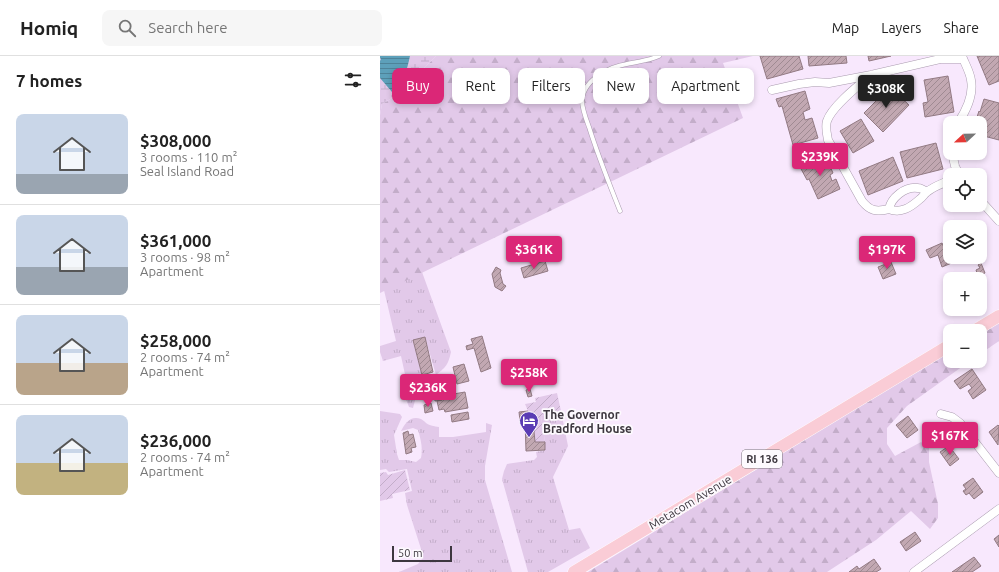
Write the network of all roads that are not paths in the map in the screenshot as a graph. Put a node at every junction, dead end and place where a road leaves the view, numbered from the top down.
1 (659, 56) edge
2 (962, 58) edge
3 (871, 75) junction
4 (772, 90) dead end
5 (962, 116) edge
6 (943, 184) edge
7 (927, 192) junction
8 (987, 208) edge
9 (888, 209) junction
10 (620, 211) dead end
11 (999, 221) edge
12 (999, 316) edge
13 (986, 324) edge
14 (943, 349) edge
15 (941, 414) dead end
16 (999, 473) edge
17 (999, 509) edge
18 (574, 572) edge
19 (914, 572) edge

1 - 10 lane
2 - 3 street
2 - 5 street
3 - 4 street
3 - 9 street
6 - 7 street
7 - 9 street
7 - 9 street
8 - 11 street
12 - 13 main road
14 - 18 main road, Metacom Avenue / RI 136
15 - 16 street
17 - 19 street

